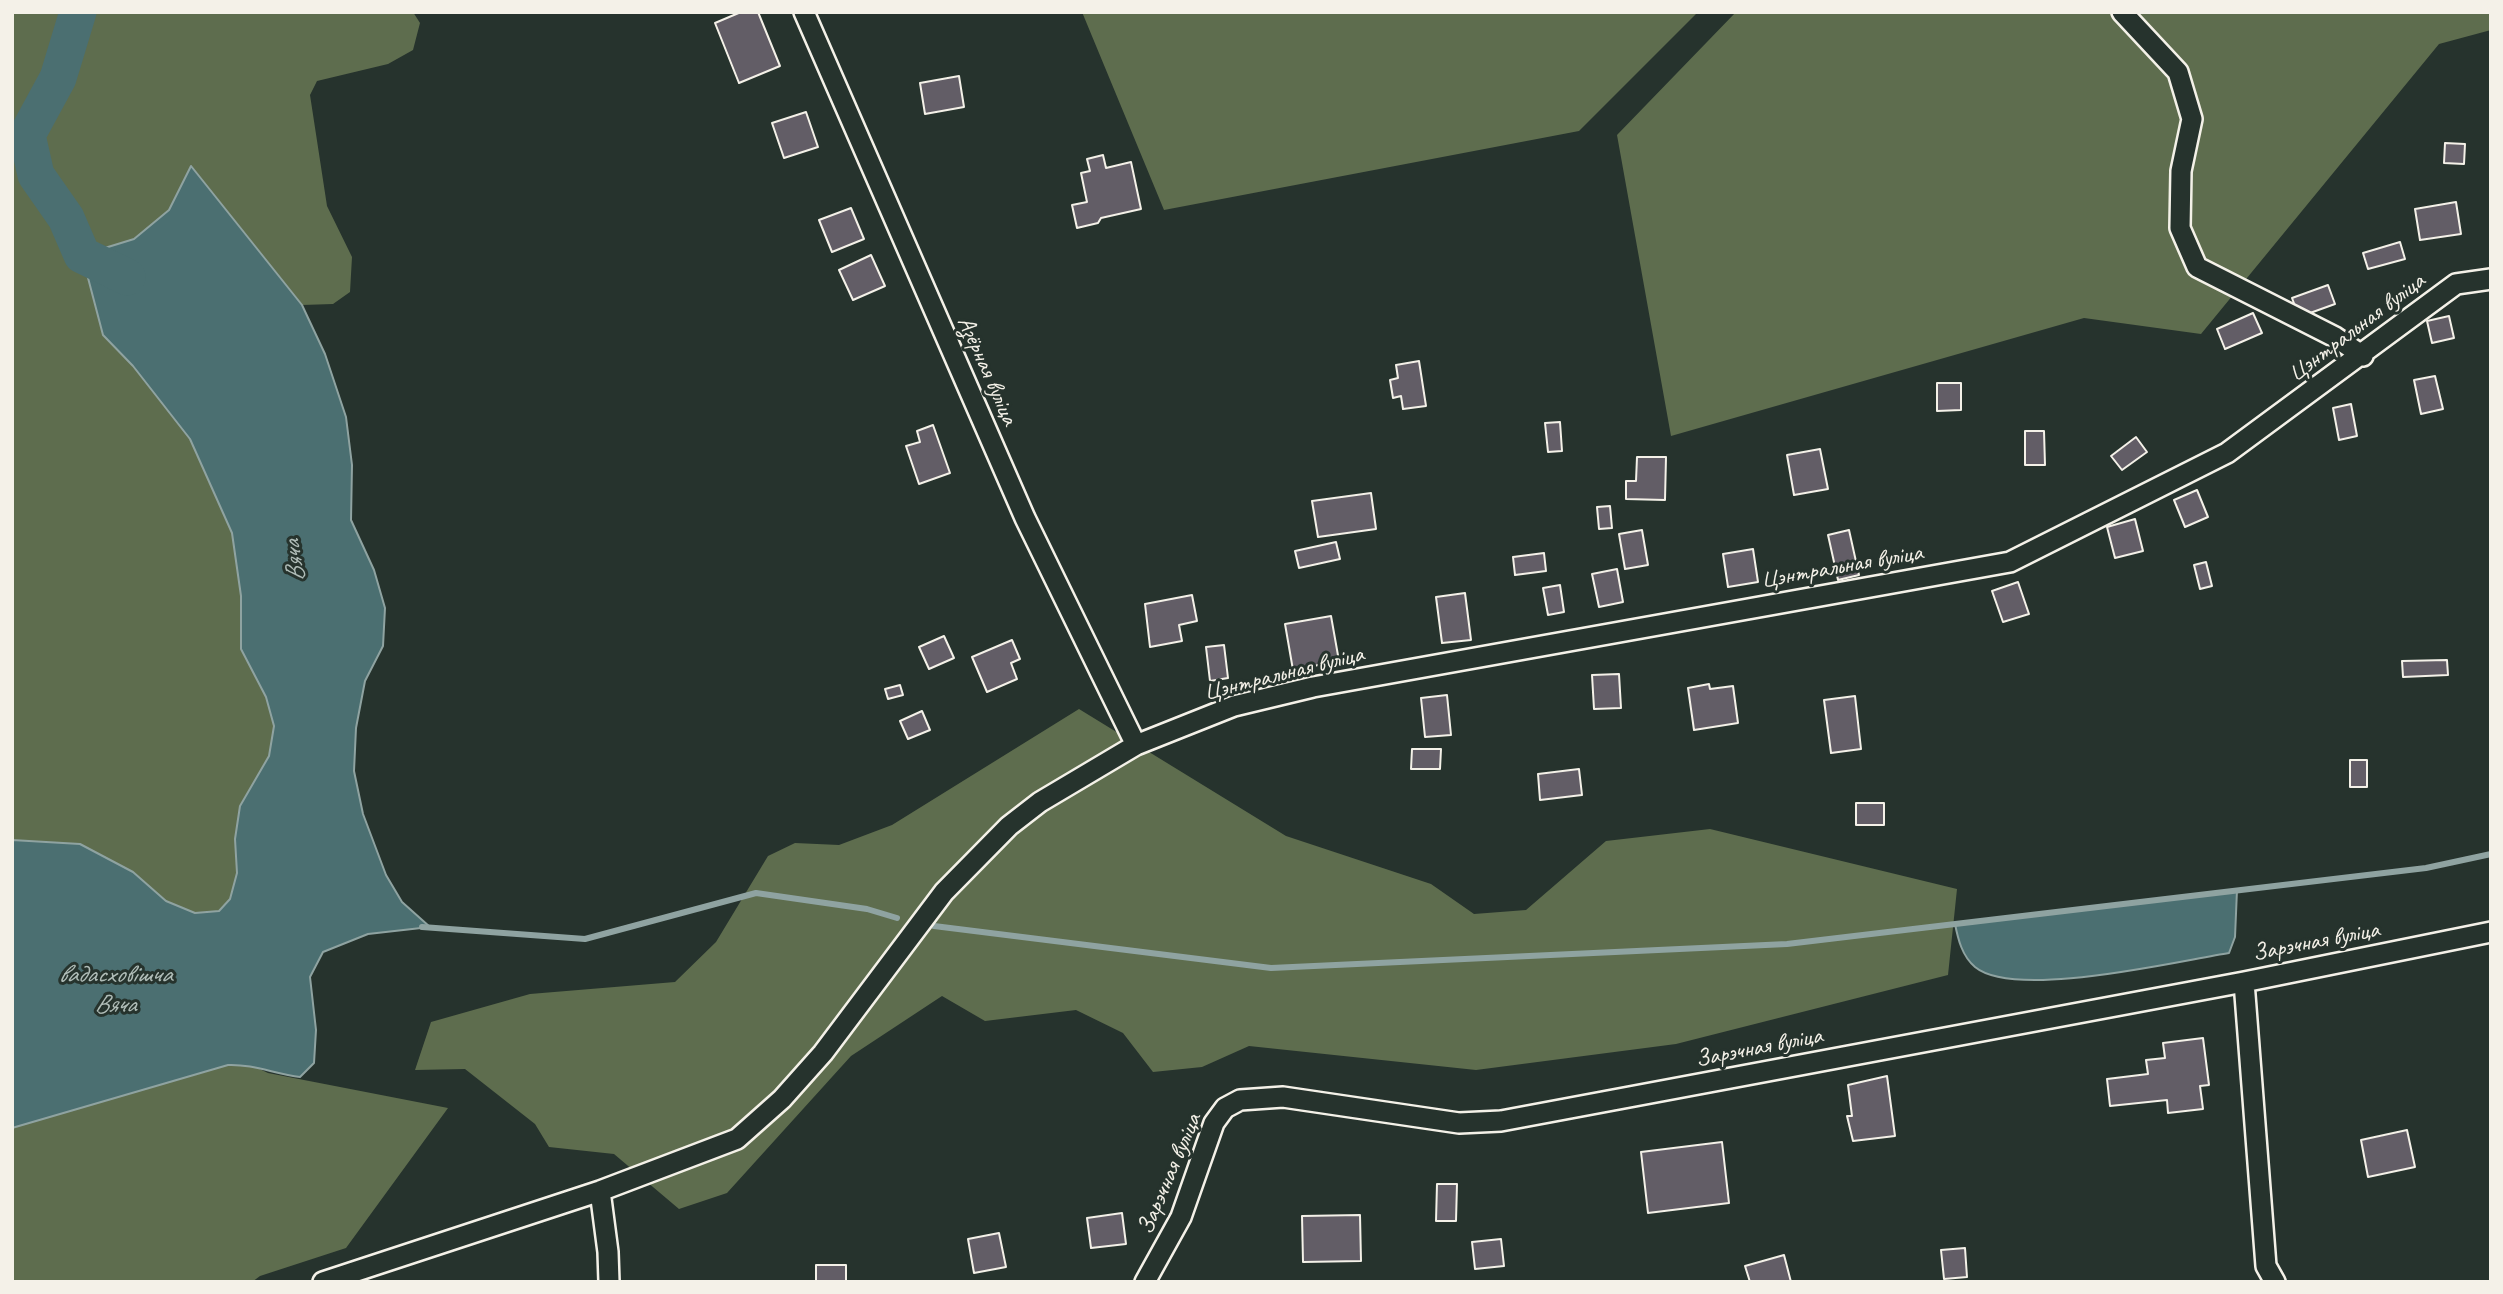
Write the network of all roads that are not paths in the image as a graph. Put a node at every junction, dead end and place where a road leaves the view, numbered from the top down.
1 (804, 12) edge
2 (2122, 12) edge
3 (2491, 279) edge
4 (2363, 356) junction
5 (1136, 745) junction
6 (2491, 932) edge
7 (2244, 982) junction
8 (600, 1191) junction
9 (323, 1282) edge
10 (608, 1282) edge
11 (1144, 1282) edge
12 (2275, 1282) edge

1 - 5 street, Азёрная вуліца
2 - 4 street
3 - 4 street, Цэнтральная вуліца
4 - 5 street, Цэнтральная вуліца
5 - 8 street, Цэнтральная вуліца
6 - 7 street, Зарэчная вуліца
7 - 11 street, Зарэчная вуліца
7 - 12 street
8 - 9 street, Цэнтральная вуліца
8 - 10 street

